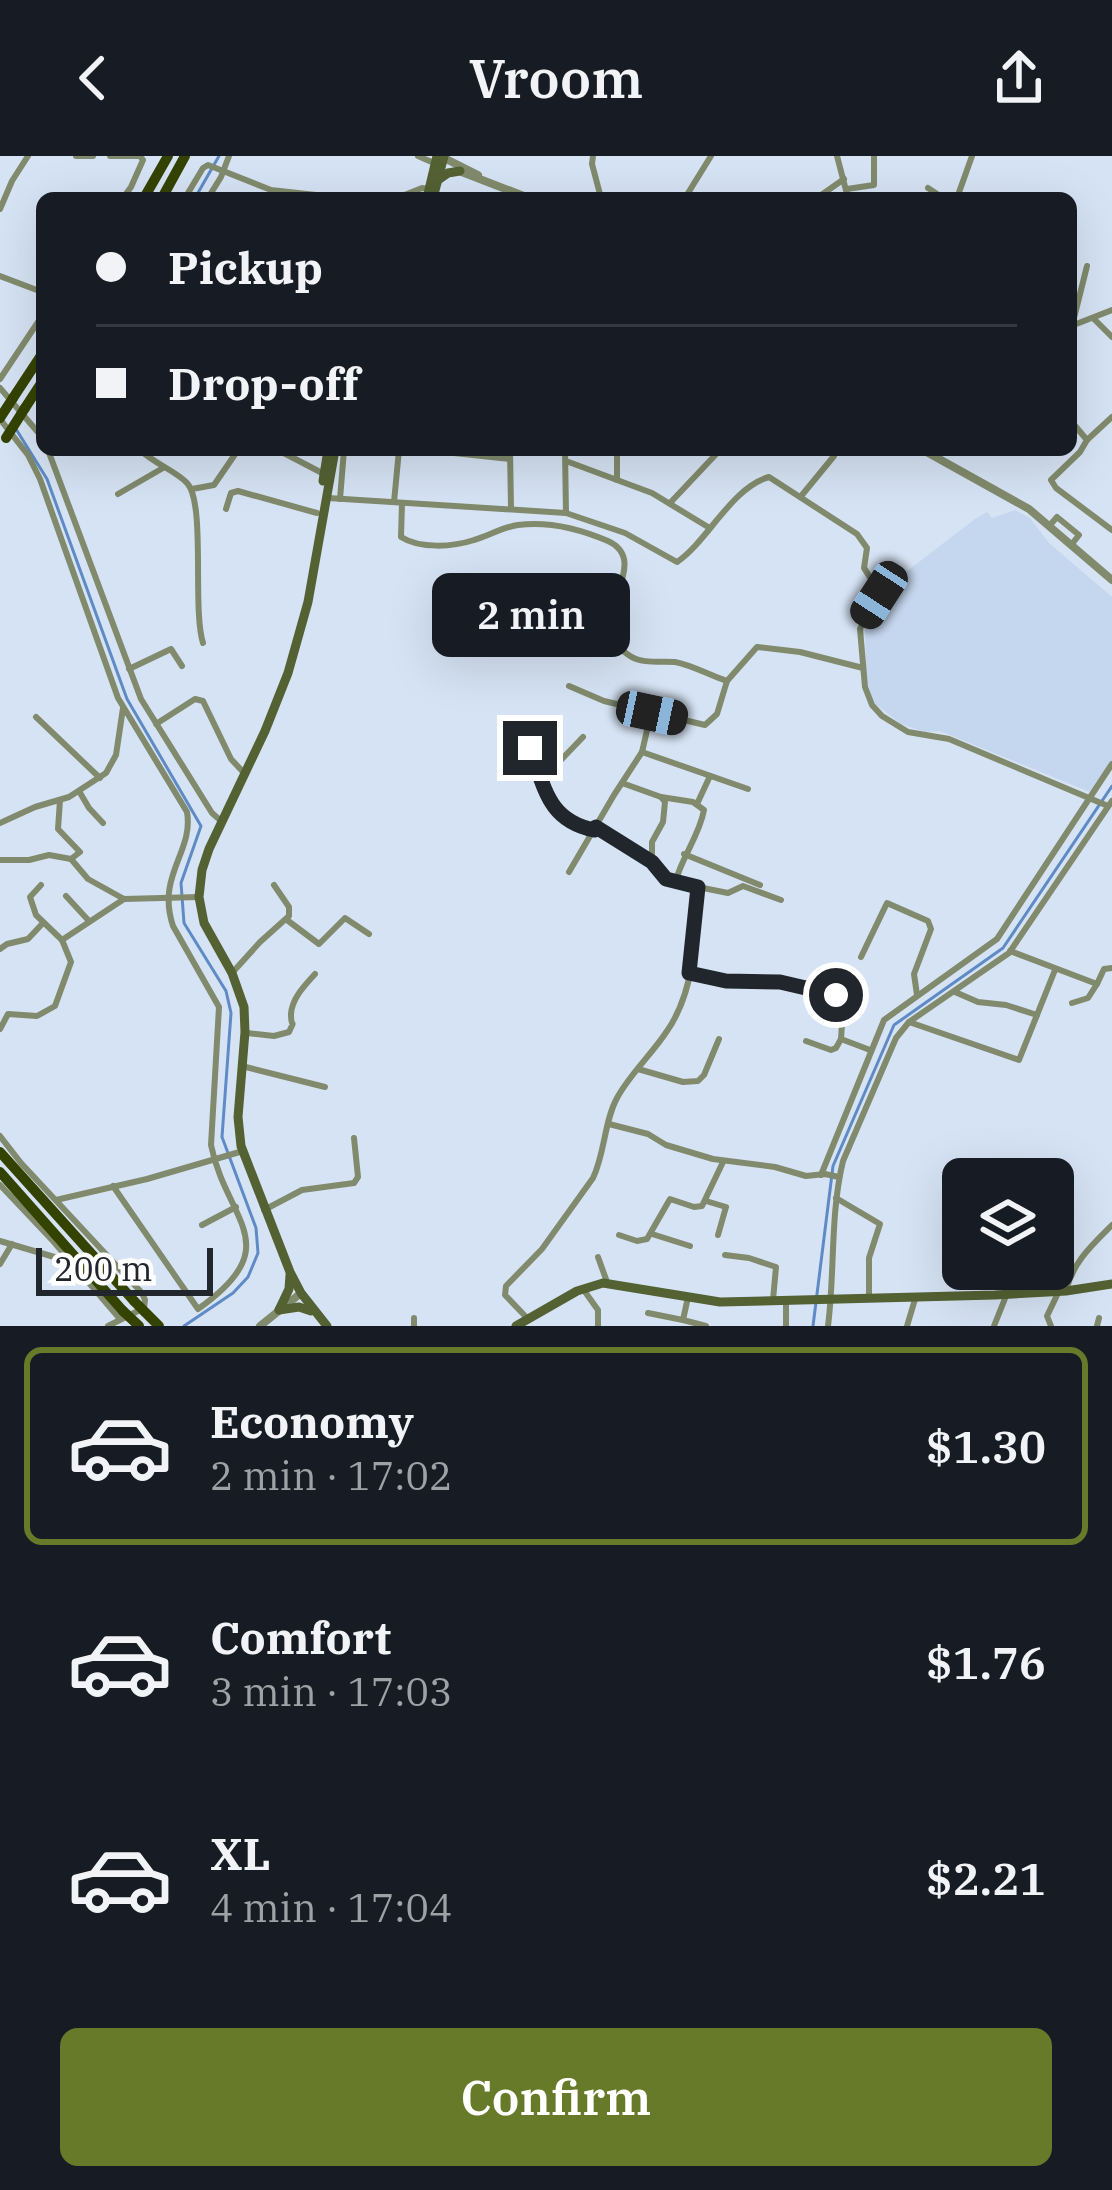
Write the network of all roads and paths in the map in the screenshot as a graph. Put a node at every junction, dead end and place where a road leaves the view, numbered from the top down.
1 (28, 156) edge
2 (76, 156) edge
3 (93, 156) edge
4 (110, 156) edge
5 (168, 156) edge
6 (185, 156) edge
7 (229, 156) edge
8 (418, 156) edge
9 (593, 156) edge
10 (711, 156) edge
11 (837, 156) edge
12 (874, 156) edge
13 (972, 156) edge
14 (440, 159) edge
15 (460, 164) edge
16 (218, 167) junction
17 (928, 188) dead end
18 (847, 189) edge
19 (127, 192) edge
20 (149, 192) edge
21 (166, 192) edge
22 (189, 192) edge
23 (210, 192) edge
24 (282, 192) edge
25 (431, 192) edge
26 (516, 192) edge
27 (599, 192) edge
28 (689, 192) edge
29 (934, 192) edge
30 (960, 192) edge
31 (0, 209) edge
32 (1087, 266) dead end
33 (0, 276) edge
34 (36, 290) edge
35 (1077, 304) edge
36 (1112, 310) edge
37 (1094, 319) junction
38 (1077, 324) edge
39 (36, 325) edge
40 (1112, 337) edge
41 (36, 363) edge
42 (0, 379) edge
43 (0, 388) edge
44 (36, 391) edge
45 (1112, 417) edge
46 (0, 419) edge
47 (1077, 428) edge
48 (36, 430) edge
49 (1087, 440) junction
50 (3, 442) edge
51 (1077, 451) edge
52 (51, 456) edge
53 (148, 456) edge
54 (234, 456) edge
55 (290, 456) edge
56 (329, 456) edge
57 (330, 456) edge
58 (344, 456) edge
59 (399, 456) edge
60 (510, 456) edge
61 (566, 456) edge
62 (617, 456) edge
63 (714, 456) edge
64 (834, 456) dead end
65 (933, 456) edge
66 (1073, 456) edge
67 (566, 461) junction
68 (163, 468) junction
69 (324, 474) junction
70 (617, 480) junction
71 (192, 489) junction
72 (118, 494) dead end
73 (802, 496) junction
74 (340, 499) junction
75 (321, 501) junction
76 (398, 503) junction
77 (670, 503) junction
78 (511, 508) junction
79 (226, 509) dead end
80 (566, 513) junction
81 (708, 527) junction
82 (1112, 530) edge
83 (1112, 580) edge
84 (304, 611) junction
85 (203, 644) dead end
86 (182, 666) dead end
87 (863, 668) junction
88 (129, 669) junction
89 (728, 681) junction
90 (568, 686) dead end
91 (139, 700) junction
92 (122, 702) junction
93 (652, 713) junction
94 (36, 717) dead end
95 (155, 724) junction
96 (583, 737) dead end
97 (530, 748) dead end
98 (642, 752) junction
99 (1112, 764) edge
100 (244, 772) junction
101 (710, 776) junction
102 (100, 778) junction
103 (622, 783) junction
104 (544, 784) junction
105 (748, 789) dead end
106 (79, 791) junction
107 (662, 797) junction
108 (1090, 797) junction
109 (60, 800) junction
110 (697, 804) junction
111 (1110, 804) edge
112 (221, 821) junction
113 (0, 823) edge
114 (103, 823) dead end
115 (595, 828) junction
116 (684, 854) junction
117 (71, 859) junction
118 (1, 862) edge
119 (652, 862) junction
120 (569, 872) dead end
121 (675, 883) junction
122 (41, 885) dead end
123 (274, 885) dead end
124 (760, 885) dead end
125 (698, 887) junction
126 (66, 896) dead end
127 (194, 897) junction
128 (172, 898) junction
129 (124, 899) junction
130 (781, 899) dead end
131 (287, 920) junction
132 (89, 922) junction
133 (44, 923) junction
134 (369, 934) dead end
135 (62, 940) junction
136 (0, 949) edge
137 (1010, 951) junction
138 (861, 957) dead end
139 (1112, 968) edge
140 (1055, 970) junction
141 (232, 973) junction
142 (689, 973) junction
143 (315, 974) dead end
144 (914, 980) junction
145 (1097, 984) junction
146 (931, 986) junction
147 (955, 992) junction
148 (836, 995) dead end
149 (917, 995) junction
150 (1072, 1003) dead end
151 (1037, 1015) junction
152 (814, 1016) dead end
153 (909, 1022) junction
154 (0, 1029) edge
155 (245, 1033) junction
156 (719, 1039) dead end
157 (841, 1039) junction
158 (806, 1041) dead end
159 (870, 1050) junction
160 (242, 1066) junction
161 (638, 1069) junction
162 (325, 1087) dead end
163 (609, 1124) junction
164 (0, 1136) edge
165 (354, 1138) dead end
166 (0, 1152) edge
167 (238, 1152) junction
168 (218, 1160) junction
169 (723, 1162) junction
170 (0, 1172) edge
171 (823, 1174) junction
172 (838, 1177) junction
173 (0, 1185) edge
174 (113, 1186) junction
175 (836, 1198) junction
176 (56, 1200) junction
177 (706, 1201) junction
178 (236, 1207) junction
179 (264, 1210) junction
180 (202, 1225) dead end
181 (1112, 1225) edge
182 (652, 1234) junction
183 (619, 1235) dead end
184 (718, 1235) dead end
185 (0, 1241) edge
186 (12, 1244) junction
187 (690, 1246) dead end
188 (725, 1255) dead end
189 (598, 1257) dead end
190 (72, 1262) junction
191 (0, 1264) edge
192 (290, 1272) junction
193 (607, 1283) junction
194 (1112, 1284) edge
195 (583, 1289) junction
196 (1028, 1290) edge
197 (1062, 1291) junction
198 (301, 1293) junction
199 (1029, 1293) junction
200 (1007, 1294) junction
201 (916, 1296) junction
202 (688, 1297) junction
203 (829, 1298) junction
204 (869, 1298) junction
205 (773, 1300) junction
206 (786, 1300) junction
207 (137, 1305) junction
208 (279, 1310) junction
209 (316, 1313) junction
210 (647, 1313) dead end
211 (122, 1315) junction
212 (528, 1319) junction
213 (683, 1320) junction
214 (108, 1326) edge
215 (139, 1326) edge
216 (155, 1326) edge
217 (260, 1326) edge
218 (327, 1326) edge
219 (516, 1326) edge
220 (598, 1326) edge
221 (706, 1326) edge
222 (786, 1326) edge
223 (828, 1326) edge
224 (907, 1326) edge
225 (994, 1326) edge
226 (1051, 1326) edge

1 - 31 street
2 - 3 street
4 - 19 street
5 - 20 main road
6 - 21 main road
7 - 16 street
8 - 14 street
9 - 27 street
10 - 28 street
11 - 18 street
12 - 18 street
13 - 30 street
14 - 15 street
14 - 25 main road
15 - 25 main road
15 - 26 street
16 - 22 street
16 - 23 street
16 - 24 street
17 - 29 street
32 - 35 street
33 - 34 street
36 - 37 street
37 - 38 street
37 - 40 street
39 - 42 street
41 - 46 main road, bridge
43 - 48 street
44 - 50 main road, bridge
45 - 49 street
46 - 92 street
47 - 49 street
49 - 51 street
52 - 88 street
53 - 68 street
54 - 71 street
55 - 69 street
56 - 69 main road
57 - 75 main road
58 - 74 street
59 - 76 street
60 - 78 street
61 - 67 street
62 - 70 street
63 - 77 street
64 - 73 street
65 - 83 street
66 - 82 street
67 - 70 street
67 - 80 street
68 - 71 street
68 - 72 street
69 - 75 main road
70 - 77 street
71 - 85 street
73 - 81 street
73 - 87 street
74 - 75 street
74 - 76 street
75 - 79 street
75 - 84 main road
75 - 84 main road
76 - 78 street
76 - 89 street
77 - 81 street
78 - 80 street
80 - 81 street
84 - 100 main road
86 - 88 street
87 - 89 street
87 - 108 street
88 - 91 street
89 - 93 street
90 - 93 street
91 - 92 street
91 - 95 street
92 - 102 street
92 - 128 street
93 - 98 street
94 - 102 street
95 - 100 street
95 - 112 street
96 - 104 street
97 - 104 street
98 - 101 street
98 - 103 street
99 - 108 street
100 - 112 main road
101 - 105 street
101 - 110 street
102 - 106 street
103 - 107 street
103 - 115 street
104 - 115 street
106 - 109 street
106 - 114 street
107 - 110 street
107 - 119 street
108 - 111 street
108 - 146 street
109 - 113 street
109 - 117 street
110 - 116 street
111 - 137 street
112 - 127 main road
115 - 119 street
115 - 120 street
116 - 121 street
116 - 124 street
117 - 118 street
117 - 129 street
119 - 121 street
121 - 125 street
122 - 133 street
123 - 131 street
125 - 130 street
125 - 142 street
126 - 132 street
127 - 128 street
127 - 141 main road
128 - 129 street
128 - 168 street
129 - 132 street
131 - 134 street
131 - 141 street
132 - 135 street
133 - 135 street
133 - 136 street
135 - 154 street
137 - 140 street
137 - 147 street
138 - 144 street
139 - 145 street
140 - 145 street
140 - 151 street
141 - 155 main road
142 - 148 street
142 - 161 street
143 - 155 street
144 - 146 street
144 - 149 street
145 - 150 street
146 - 149 street
147 - 151 street
147 - 153 street
149 - 159 street
151 - 153 street
152 - 157 street
153 - 172 street
155 - 160 main road
156 - 161 street
157 - 158 street
157 - 159 street
159 - 171 street
160 - 162 street
160 - 167 main road
161 - 163 street
163 - 169 street
163 - 212 street
164 - 176 street
165 - 179 street
166 - 207 main road
167 - 168 street
167 - 179 main road
168 - 174 street
168 - 178 street
169 - 171 street
169 - 177 street
170 - 211 main road
171 - 172 street
172 - 175 street
173 - 190 street
174 - 176 street
174 - 178 street
175 - 203 street
175 - 204 street
176 - 207 street
177 - 182 street
177 - 184 street
178 - 180 street
179 - 192 main road
181 - 197 street
182 - 183 street
182 - 187 street
185 - 186 street
186 - 190 street
186 - 191 street
188 - 205 street
189 - 193 street
190 - 211 street
192 - 198 main road
192 - 208 main road
193 - 195 main road
193 - 202 main road
194 - 197 main road
195 - 212 main road
195 - 220 street
196 - 199 street
197 - 199 main road
197 - 226 street
198 - 208 street
198 - 209 main road
199 - 200 main road
200 - 201 main road
200 - 225 street
201 - 204 main road
201 - 224 street
202 - 205 main road
202 - 213 street
203 - 204 main road
203 - 206 main road
203 - 223 street
205 - 206 main road
206 - 222 street
207 - 211 street
207 - 216 main road, bridge
208 - 209 main road
208 - 217 street
209 - 218 main road
210 - 213 street
211 - 214 street
211 - 215 main road, bridge
212 - 219 main road
213 - 221 street

